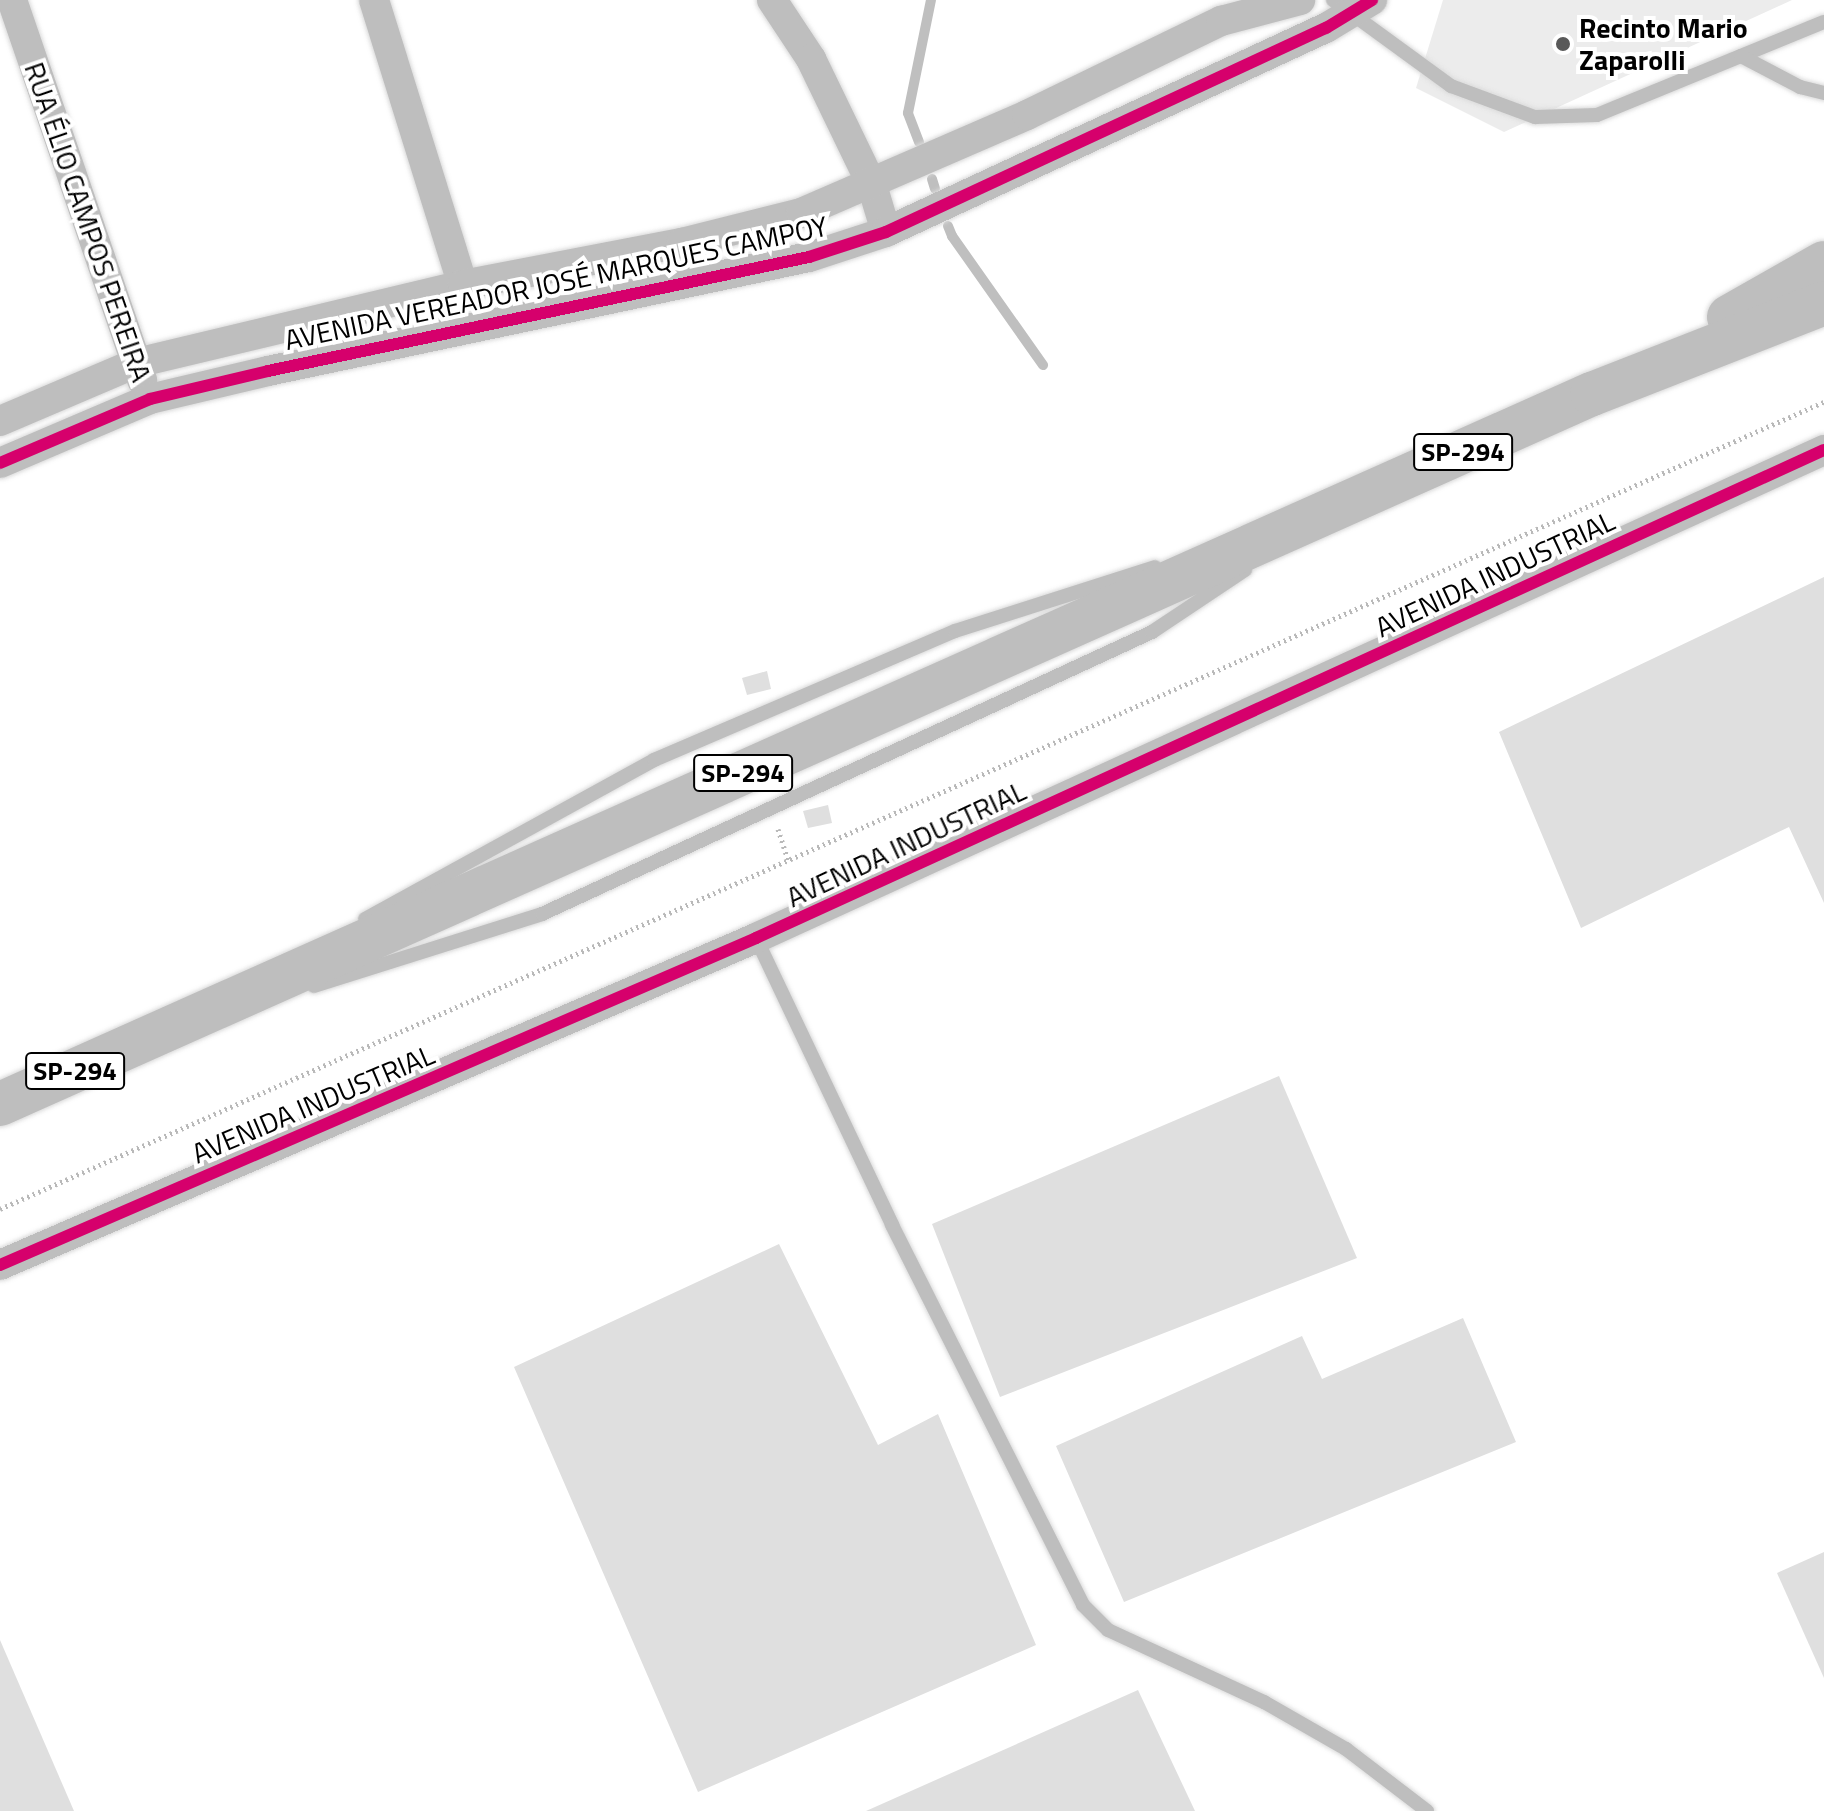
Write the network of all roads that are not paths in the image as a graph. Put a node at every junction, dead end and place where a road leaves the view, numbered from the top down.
1 (12, 0) edge
2 (374, 0) edge
3 (772, 0) edge
4 (1300, 0) edge
5 (1352, 5) edge
6 (1217, 10) edge
7 (1824, 22) edge
8 (1741, 56) junction
9 (1244, 64) junction
10 (1824, 93) edge
11 (872, 185) junction
12 (886, 232) junction
13 (1824, 263) edge
14 (463, 285) junction
15 (1824, 303) edge
16 (136, 363) junction
17 (1592, 394) junction
18 (150, 399) junction
19 (0, 421) edge
20 (1824, 450) edge
21 (0, 463) edge
22 (1335, 509) junction
23 (1183, 558) dead end
24 (1168, 563) dead end
25 (346, 929) dead end
26 (756, 938) junction
27 (318, 945) dead end
28 (301, 990) dead end
29 (286, 994) dead end
30 (151, 1037) junction
31 (0, 1104) edge
32 (0, 1265) edge
33 (1427, 1811) edge

1 - 16 street, RUA ÉLIO CAMPOS PEREIRA
2 - 14 street
3 - 11 street
4 - 6 street, AVENIDA VEREADOR JOSÉ MARQUES CAMPOY
5 - 8 lane
5 - 9 street, AVENIDA VEREADOR JOSÉ MARQUES CAMPOY
6 - 9 street
6 - 11 street, AVENIDA VEREADOR JOSÉ MARQUES CAMPOY
7 - 8 lane
8 - 10 lane
9 - 12 street, AVENIDA VEREADOR JOSÉ MARQUES CAMPOY
11 - 12 street
11 - 14 street, AVENIDA VEREADOR JOSÉ MARQUES CAMPOY
12 - 18 street, AVENIDA VEREADOR JOSÉ MARQUES CAMPOY
13 - 17 highway, SP-294
14 - 16 street, AVENIDA VEREADOR JOSÉ MARQUES CAMPOY
15 - 17 highway, SP-294
16 - 18 street, RUA ÉLIO CAMPOS PEREIRA
16 - 19 street, AVENIDA VEREADOR JOSÉ MARQUES CAMPOY
17 - 22 highway, SP-294
18 - 21 street, AVENIDA VEREADOR JOSÉ MARQUES CAMPOY
20 - 26 street, AVENIDA INDUSTRIAL
22 - 23 lane
22 - 28 lane
22 - 30 highway, SP-294
24 - 25 lane
26 - 32 street, AVENIDA INDUSTRIAL
26 - 33 lane
27 - 30 lane
29 - 30 lane
30 - 31 highway, SP-294

